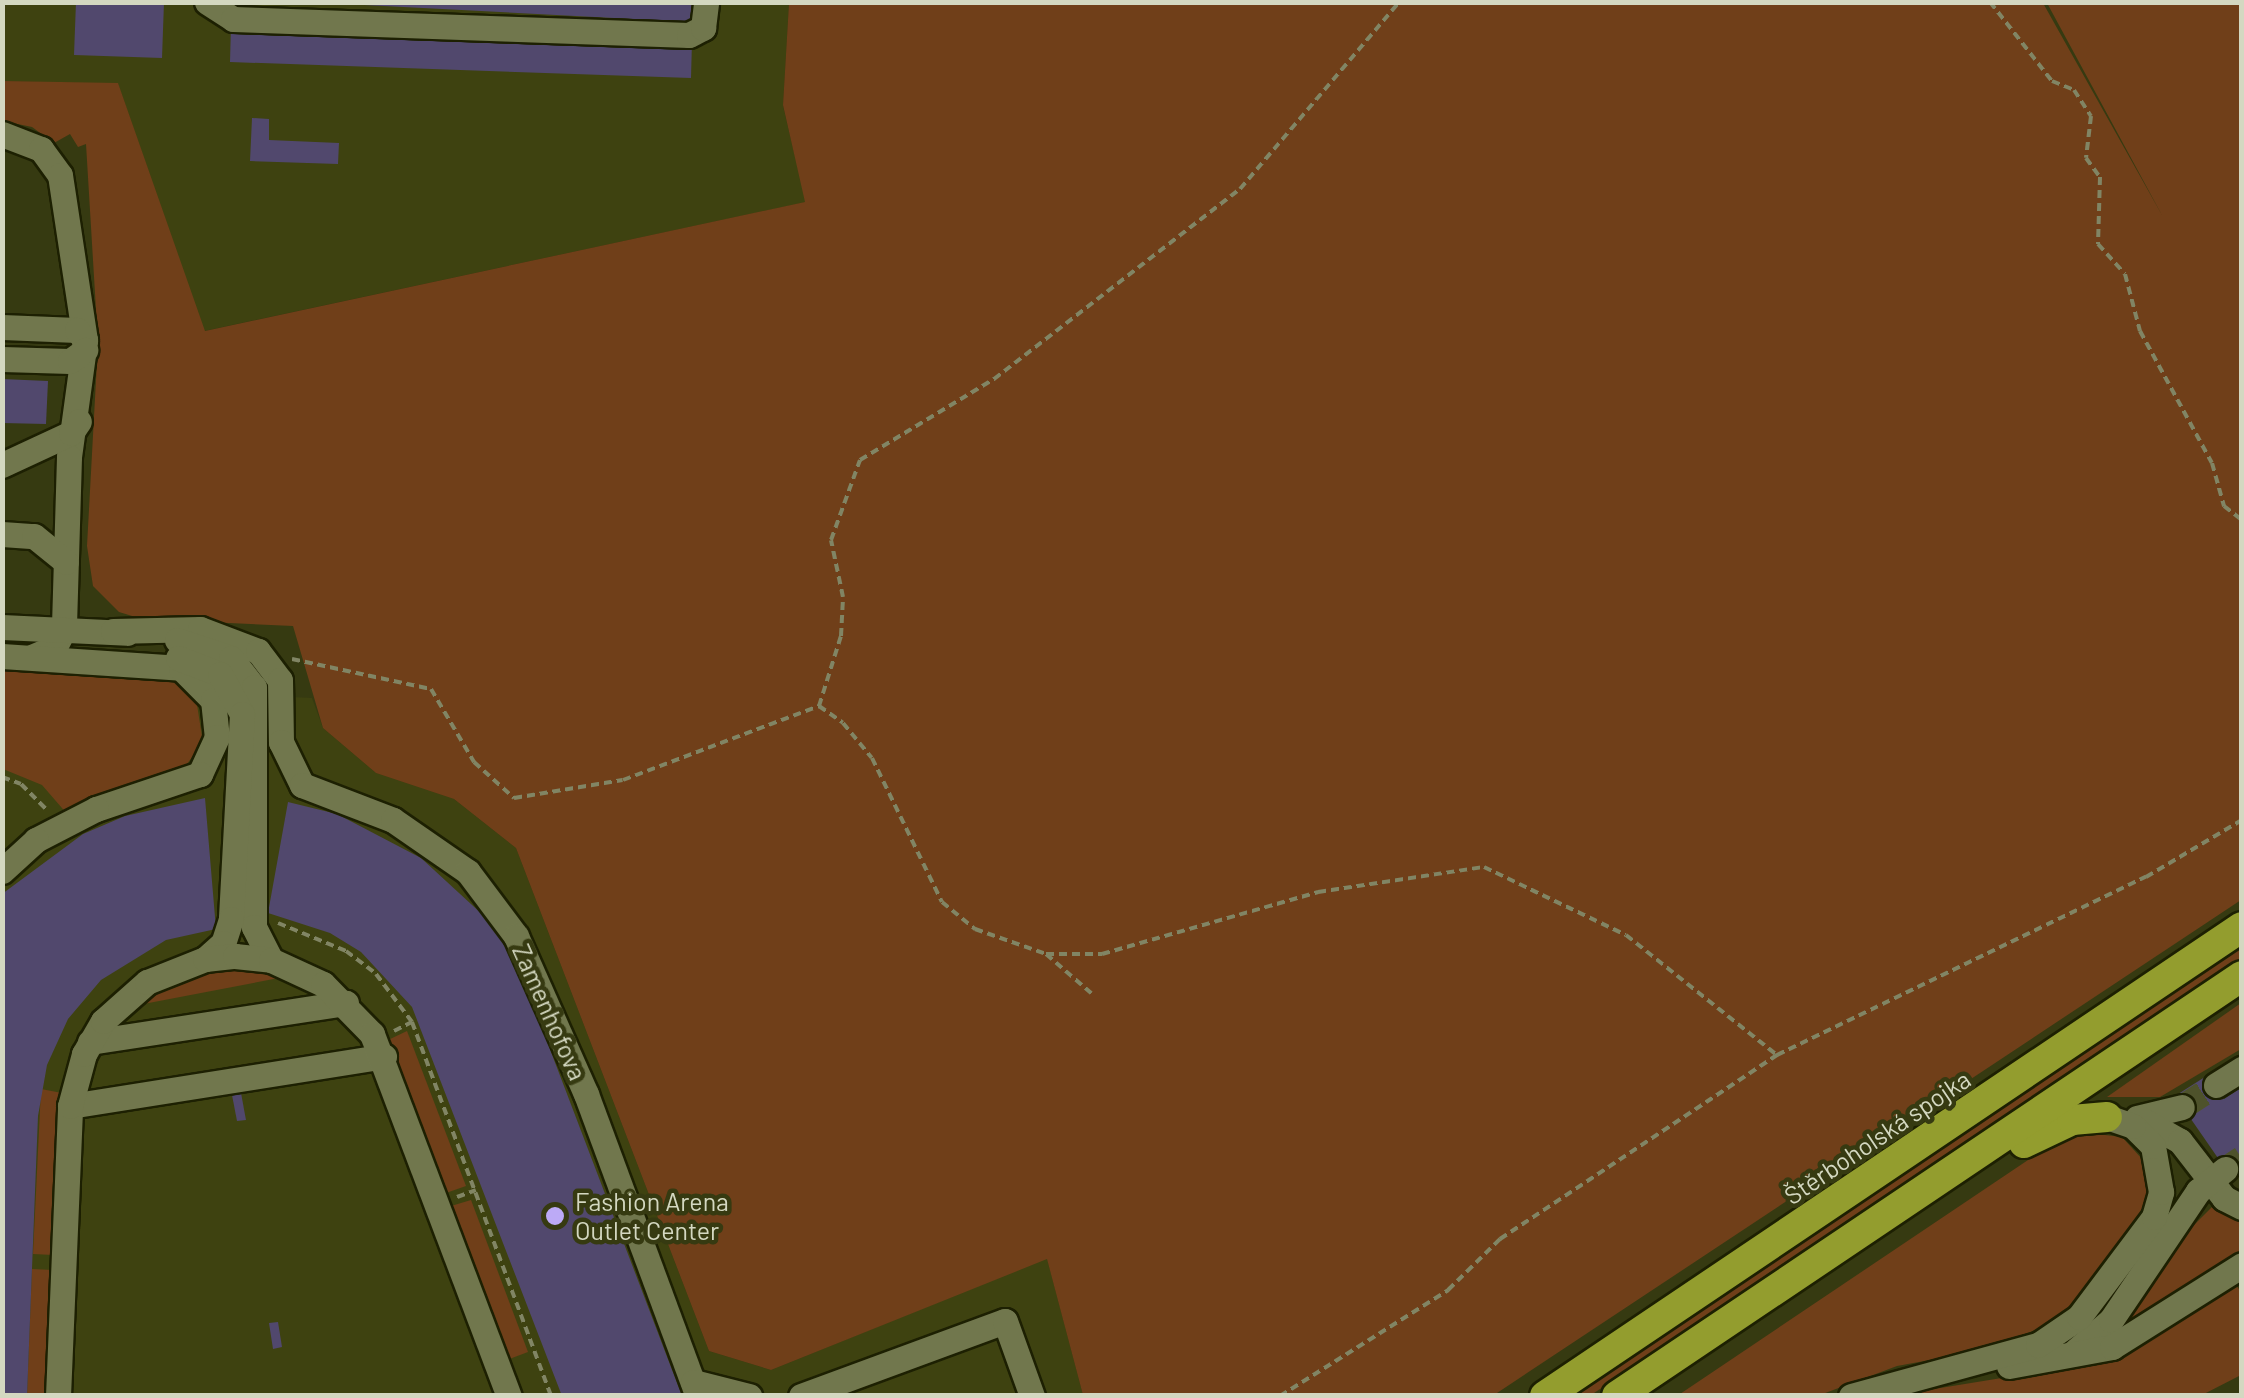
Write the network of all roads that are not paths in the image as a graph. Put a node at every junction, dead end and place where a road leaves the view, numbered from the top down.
1 (207, 2) edge
2 (706, 2) edge
3 (2, 134) edge
4 (2, 327) edge
5 (86, 345) junction
6 (2, 359) edge
7 (79, 422) junction
8 (2, 464) edge
9 (2, 534) edge
10 (66, 562) junction
11 (2, 627) edge
12 (64, 629) junction
13 (113, 631) junction
14 (2, 656) edge
15 (32, 657) junction
16 (114, 660) junction
17 (2, 871) edge
18 (2242, 927) edge
19 (206, 959) junction
20 (271, 960) junction
21 (2242, 976) edge
22 (346, 1002) junction
23 (90, 1042) junction
24 (384, 1056) junction
25 (2242, 1068) edge
26 (2216, 1085) tunnel mouth
27 (70, 1106) junction
28 (2182, 1107) tunnel mouth
29 (2107, 1117) junction
30 (2138, 1118) junction
31 (2218, 1174) junction
32 (2242, 1206) edge
33 (2242, 1265) edge
34 (1796, 1275) junction
35 (2050, 1362) junction
36 (1979, 1365) junction
37 (696, 1389) edge
38 (58, 1396) edge
39 (509, 1396) edge
40 (749, 1396) edge
41 (802, 1396) edge
42 (1032, 1396) edge
43 (1545, 1396) edge
44 (1617, 1396) edge
45 (1852, 1396) edge

1 - 2 street
3 - 5 street
4 - 5 street
5 - 6 street
5 - 7 street
7 - 8 street
7 - 10 street
9 - 10 street
10 - 12 street
11 - 12 street
12 - 13 street
12 - 15 street
13 - 20 street
13 - 37 street, Zamenhofova
14 - 15 street
15 - 16 street
16 - 17 street
16 - 19 street
18 - 43 highway, Štěrboholská spojka
19 - 20 street
19 - 23 street
20 - 22 street
21 - 34 highway
22 - 23 street
22 - 24 street
23 - 27 street
24 - 27 street
24 - 39 street
25 - 26 street
27 - 38 street
28 - 30 street
29 - 30 street
29 - 34 highway
29 - 36 street
30 - 31 street
31 - 32 street
31 - 35 street
33 - 35 street
34 - 44 highway
35 - 36 street
36 - 45 street
37 - 40 street
41 - 42 street

